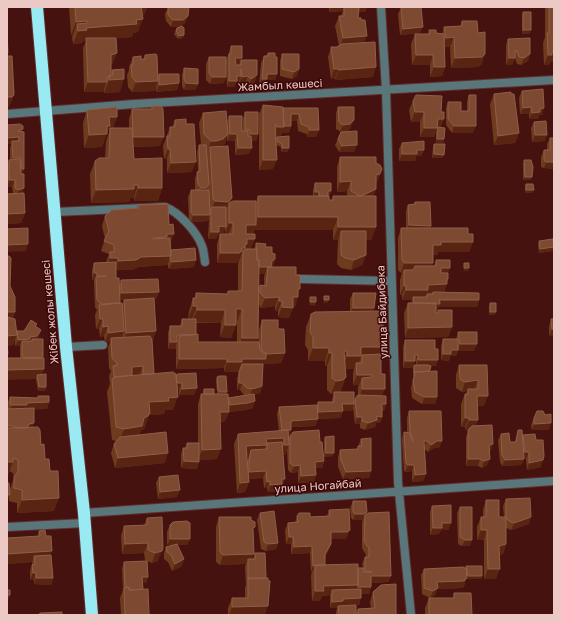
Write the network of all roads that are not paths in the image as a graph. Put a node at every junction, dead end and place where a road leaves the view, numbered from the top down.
1 (37, 7) edge
2 (381, 7) edge
3 (554, 80) edge
4 (386, 90) junction
5 (46, 111) junction
6 (7, 114) edge
7 (55, 212) junction
8 (205, 262) dead end
9 (300, 279) edge
10 (392, 281) junction
11 (103, 345) dead end
12 (66, 347) junction
13 (554, 481) edge
14 (400, 492) junction
15 (84, 518) junction
16 (7, 527) edge
17 (92, 615) edge
18 (411, 615) edge

1 - 5 highway, Жібек жолы көшесі
2 - 4 street, улица Байдибека
3 - 4 street, Жамбыл көшесі
4 - 5 street, Жамбыл көшесі
4 - 10 street, улица Байдибека
5 - 6 street, Жамбыл көшесі
5 - 7 highway, Жібек жолы көшесі
7 - 8 street
7 - 12 highway, Жібек жолы көшесі
9 - 10 street
10 - 14 street, улица Байдибека
11 - 12 street
12 - 15 highway, Жібек жолы көшесі
13 - 14 street, улица Ногайбай
14 - 15 street, улица Ногайбай
14 - 18 street, улица Байдибека
15 - 16 street, улица Ногайбай
15 - 17 highway, Жібек жолы көшесі

